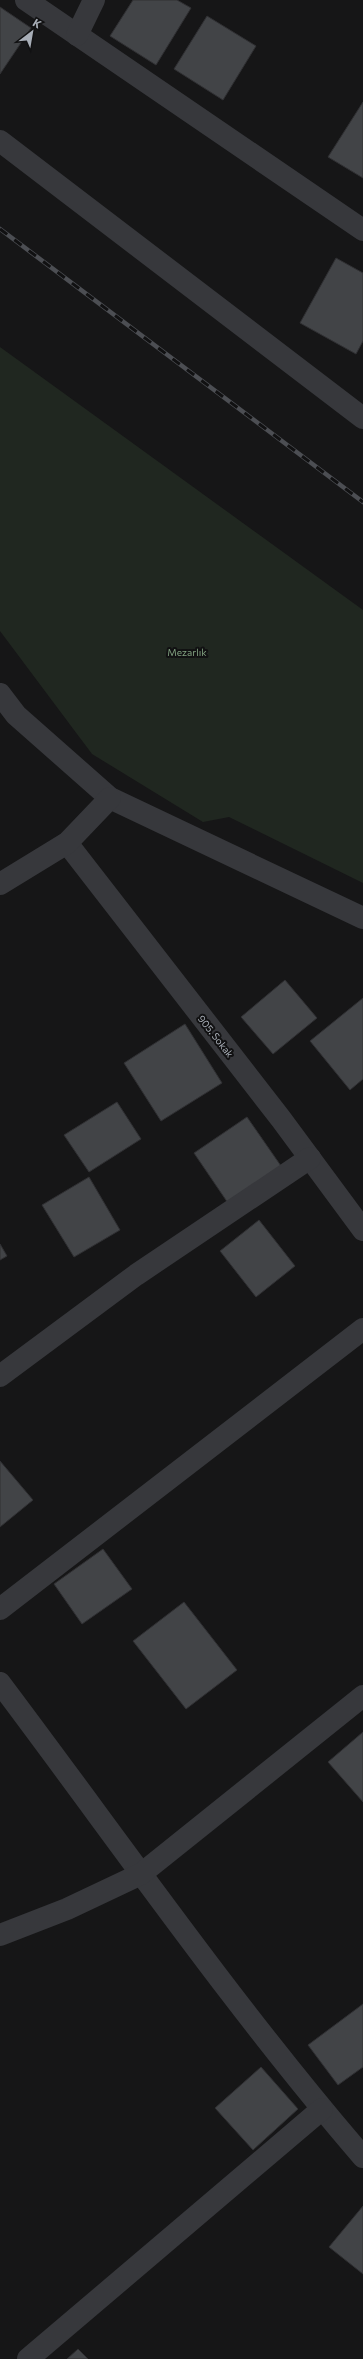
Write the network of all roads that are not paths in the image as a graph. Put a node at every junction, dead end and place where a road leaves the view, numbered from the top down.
1 (26, 0) edge
2 (94, 0) edge
3 (78, 35) junction
4 (0, 141) edge
5 (363, 230) edge
6 (363, 418) edge
7 (0, 694) edge
8 (110, 798) junction
9 (68, 843) junction
10 (0, 884) edge
11 (363, 918) edge
12 (310, 1158) junction
13 (363, 1230) edge
14 (363, 1329) edge
15 (0, 1376) edge
16 (0, 1609) edge
17 (0, 1683) edge
18 (363, 1696) edge
19 (141, 1874) junction
20 (0, 1935) edge
21 (322, 2109) junction
22 (363, 2157) edge
23 (28, 2359) edge

1 - 3 street
2 - 3 street
3 - 5 street
4 - 6 street
7 - 8 street
8 - 9 street
8 - 11 street
9 - 10 street
9 - 12 street, 905. Sokak
12 - 13 street, 905. Sokak
12 - 15 street
14 - 16 street
17 - 19 street
18 - 19 street
19 - 20 street
19 - 21 street
21 - 22 street
21 - 23 street

